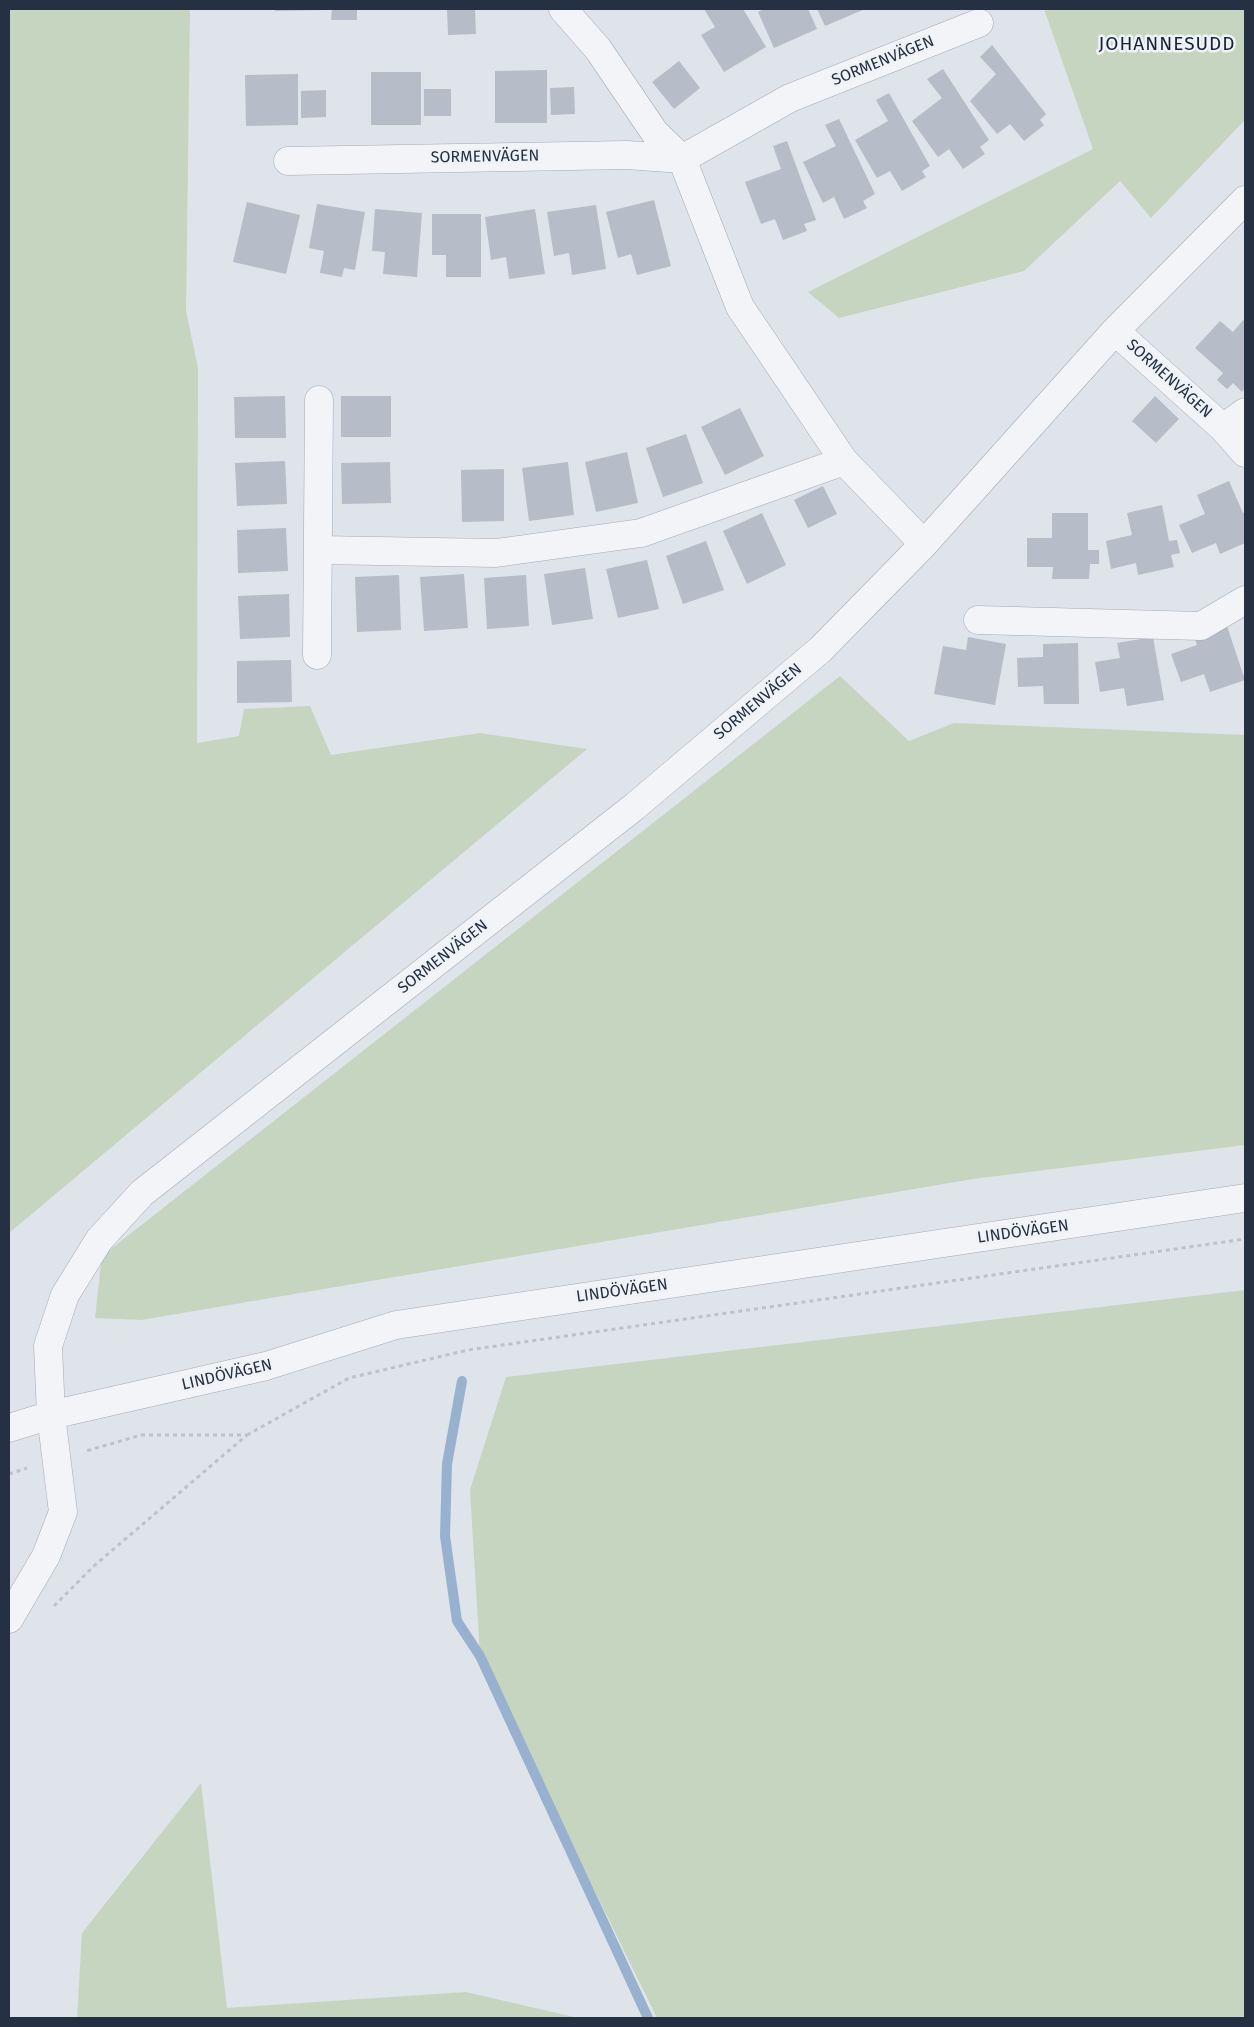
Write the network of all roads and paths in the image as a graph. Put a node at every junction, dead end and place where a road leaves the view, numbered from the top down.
1 (563, 9) edge
2 (979, 23) dead end
3 (682, 158) junction
4 (288, 161) dead end
5 (1245, 200) edge
6 (1115, 331) junction
7 (319, 400) dead end
8 (1245, 412) edge
9 (1223, 428) junction
10 (1245, 453) edge
11 (844, 461) junction
12 (924, 544) junction
13 (318, 550) junction
14 (1245, 600) edge
15 (978, 620) dead end
16 (317, 655) dead end
17 (1245, 1198) edge
18 (1245, 1239) edge
19 (52, 1415) junction
20 (9, 1428) edge
21 (247, 1435) junction
22 (58, 1460) junction
23 (9, 1474) edge
24 (48, 1612) dead end
25 (9, 1619) edge

1 - 3 street
2 - 3 street, SORMENVÄGEN
3 - 4 street, SORMENVÄGEN
3 - 11 street
5 - 6 street, SORMENVÄGEN
6 - 9 street, SORMENVÄGEN
6 - 12 street, SORMENVÄGEN
7 - 13 street
8 - 9 street, SORMENVÄGEN
9 - 10 street, SORMENVÄGEN
11 - 12 street
11 - 13 street
12 - 19 street, SORMENVÄGEN
13 - 16 street
14 - 15 street
17 - 19 street, LINDÖVÄGEN
18 - 21 path
19 - 20 street, LINDÖVÄGEN
19 - 22 street, SORMENVÄGEN
21 - 22 path
21 - 24 path
22 - 23 path
22 - 25 street, SORMENVÄGEN

